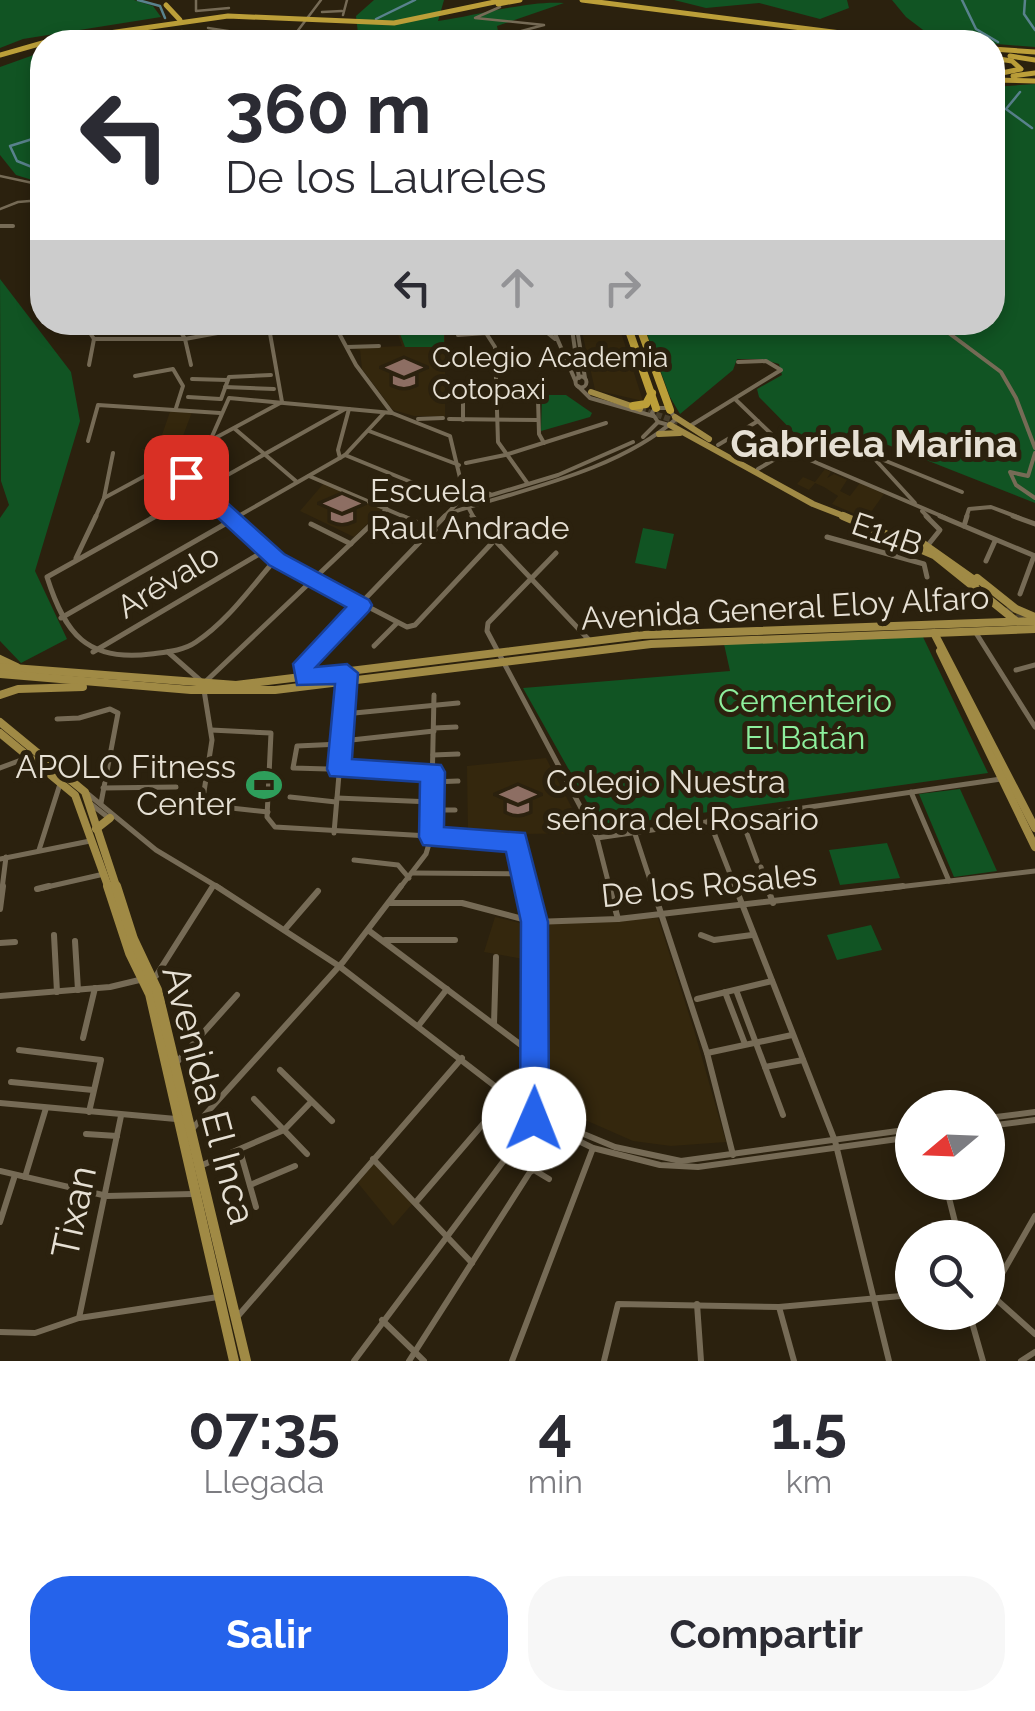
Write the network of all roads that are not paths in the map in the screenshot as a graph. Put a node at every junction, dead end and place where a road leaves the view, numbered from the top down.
1 (196, 0) edge
2 (321, 0) edge
3 (346, 0) edge
4 (520, 0) edge
5 (582, 0) edge
6 (591, 0) edge
7 (602, 0) edge
8 (456, 2) dead end
9 (164, 3) edge
10 (502, 3) edge
11 (229, 8) dead end
12 (461, 10) junction
13 (322, 12) dead end
14 (180, 20) dead end
15 (196, 20) junction
16 (162, 25) junction
17 (175, 27) dead end
18 (208, 28) dead end
19 (128, 30) edge
20 (148, 30) edge
21 (150, 30) edge
22 (221, 30) edge
23 (298, 30) edge
24 (526, 30) edge
25 (820, 30) edge
26 (837, 30) edge
27 (30, 47) edge
28 (30, 49) edge
29 (1005, 54) edge
30 (0, 56) edge
31 (1034, 57) edge
32 (1005, 58) edge
33 (1005, 74) edge
34 (1035, 75) edge
35 (1005, 77) edge
36 (0, 176) edge
37 (30, 181) edge
38 (30, 201) edge
39 (0, 209) edge
40 (0, 226) edge
41 (13, 226) dead end
42 (91, 335) edge
43 (182, 335) edge
44 (201, 335) edge
45 (270, 335) edge
46 (339, 335) edge
47 (488, 335) edge
48 (550, 335) edge
49 (554, 335) edge
50 (575, 335) edge
51 (631, 335) edge
52 (642, 335) edge
53 (643, 335) edge
54 (952, 335) edge
55 (184, 338) junction
56 (555, 339) junction
57 (94, 340) junction
58 (379, 346) dead end
59 (346, 347) junction
60 (465, 359) dead end
61 (496, 359) junction
62 (89, 365) dead end
63 (191, 365) dead end
64 (150, 372) junction
65 (274, 373) junction
66 (777, 374) junction
67 (136, 376) dead end
68 (192, 378) dead end
69 (227, 380) junction
70 (496, 383) junction
71 (583, 383) junction
72 (153, 384) dead end
73 (466, 384) dead end
74 (225, 388) junction
75 (274, 390) dead end
76 (652, 391) junction
77 (188, 397) dead end
78 (282, 398) junction
79 (225, 399) junction
80 (538, 399) dead end
81 (662, 399) dead end
82 (736, 400) junction
83 (463, 402) dead end
84 (636, 407) junction
85 (176, 408) junction
86 (347, 409) junction
87 (220, 413) junction
88 (388, 413) junction
89 (673, 413) junction
90 (656, 414) junction
91 (415, 419) junction
92 (463, 420) junction
93 (498, 420) junction
94 (538, 420) junction
95 (758, 422) junction
96 (606, 423) dead end
97 (669, 425) junction
98 (234, 428) junction
99 (369, 431) junction
100 (693, 431) junction
101 (660, 434) junction
102 (774, 437) junction
103 (837, 440) dead end
104 (88, 441) dead end
105 (210, 441) junction
106 (544, 443) junction
107 (715, 444) junction
108 (761, 444) dead end
109 (1035, 450) edge
110 (789, 451) junction
111 (113, 453) dead end
112 (869, 453) junction
113 (505, 455) junction
114 (267, 456) junction
115 (342, 456) junction
116 (170, 463) junction
117 (462, 464) junction
118 (758, 469) junction
119 (309, 476) junction
120 (298, 482) junction
121 (530, 486) junction
122 (463, 487) junction
123 (202, 491) junction
124 (962, 492) dead end
125 (498, 494) junction
126 (104, 498) junction
127 (1035, 498) edge
128 (462, 504) junction
129 (479, 504) junction
130 (918, 506) junction
131 (387, 508) junction
132 (450, 513) junction
133 (471, 514) junction
134 (233, 519) junction
135 (311, 524) dead end
136 (1035, 524) edge
137 (964, 526) junction
138 (435, 530) junction
139 (827, 537) dead end
140 (996, 540) junction
141 (494, 542) junction
142 (351, 544) junction
143 (930, 546) junction
144 (266, 550) junction
145 (556, 553) dead end
146 (1034, 556) edge
147 (76, 559) junction
148 (276, 560) junction
149 (986, 561) dead end
150 (927, 577) dead end
151 (530, 578) junction
152 (314, 580) junction
153 (1020, 594) dead end
154 (995, 602) junction
155 (361, 605) junction
156 (1007, 607) tunnel mouth
157 (61, 618) junction
158 (1035, 619) edge
159 (397, 623) junction
160 (985, 623) junction
161 (1010, 623) junction
162 (916, 625) junction
163 (940, 630) junction
164 (1032, 631) edge
165 (976, 632) junction
166 (830, 633) junction
167 (932, 644) dead end
168 (374, 646) dead end
169 (593, 646) junction
170 (167, 651) junction
171 (94, 652) junction
172 (499, 657) junction
173 (0, 659) edge
174 (1035, 665) edge
175 (26, 670) junction
176 (1016, 670) dead end
177 (0, 671) edge
178 (347, 677) junction
179 (305, 679) junction
180 (94, 685) junction
181 (202, 687) junction
182 (434, 694) dead end
183 (0, 695) edge
184 (960, 696) junction
185 (434, 703) junction
186 (458, 703) dead end
187 (344, 714) junction
188 (57, 719) dead end
189 (0, 722) edge
190 (1035, 726) edge
191 (456, 727) dead end
192 (434, 729) junction
193 (211, 730) junction
194 (0, 734) edge
195 (341, 742) junction
196 (458, 754) dead end
197 (433, 755) junction
198 (29, 756) junction
199 (0, 768) edge
200 (339, 769) junction
201 (433, 772) junction
202 (1005, 778) junction
203 (458, 781) dead end
204 (432, 782) junction
205 (60, 784) junction
206 (176, 788) dead end
207 (103, 789) junction
208 (910, 790) junction
209 (85, 796) junction
210 (290, 797) dead end
211 (337, 800) junction
212 (101, 803) junction
213 (432, 806) junction
214 (455, 810) dead end
215 (268, 812) junction
216 (740, 815) junction
217 (110, 818) junction
218 (709, 820) junction
219 (126, 827) junction
220 (96, 828) junction
221 (1035, 828) edge
222 (634, 831) junction
223 (334, 832) junction
224 (432, 837) junction
225 (596, 838) junction
226 (93, 840) junction
227 (1035, 847) edge
228 (39, 850) junction
229 (3, 858) edge
230 (354, 860) dead end
231 (1035, 871) edge
232 (104, 874) junction
233 (524, 874) junction
234 (411, 876) junction
235 (948, 882) junction
236 (213, 886) junction
237 (38, 889) dead end
238 (318, 891) dead end
239 (389, 902) junction
240 (774, 902) junction
241 (742, 906) junction
242 (0, 908) edge
243 (663, 916) junction
244 (618, 919) junction
245 (534, 922) junction
246 (286, 928) junction
247 (368, 930) junction
248 (54, 935) dead end
249 (702, 935) dead end
250 (753, 935) junction
251 (382, 940) junction
252 (409, 940) junction
253 (455, 940) dead end
254 (75, 941) dead end
255 (0, 942) edge
256 (14, 942) dead end
257 (401, 954) junction
258 (496, 957) dead end
259 (340, 966) junction
260 (148, 979) junction
261 (772, 982) junction
262 (95, 988) junction
263 (447, 989) junction
264 (78, 990) junction
265 (736, 990) junction
266 (56, 992) junction
267 (725, 992) junction
268 (237, 995) dead end
269 (0, 996) edge
270 (697, 999) dead end
271 (494, 1024) junction
272 (420, 1025) junction
273 (793, 1034) junction
274 (83, 1038) dead end
275 (756, 1042) junction
276 (745, 1044) junction
277 (19, 1050) dead end
278 (707, 1053) junction
279 (535, 1056) junction
280 (462, 1058) junction
281 (803, 1060) junction
282 (175, 1064) junction
283 (765, 1067) junction
284 (280, 1070) dead end
285 (11, 1082) dead end
286 (94, 1090) junction
287 (254, 1099) dead end
288 (311, 1102) junction
289 (0, 1103) edge
290 (46, 1108) junction
291 (89, 1112) junction
292 (1035, 1112) edge
293 (535, 1114) junction
294 (782, 1115) dead end
295 (121, 1116) junction
296 (1005, 1116) edge
297 (179, 1120) junction
298 (1035, 1120) edge
299 (332, 1121) dead end
300 (483, 1124) dead end
301 (1005, 1124) edge
302 (284, 1130) junction
303 (186, 1133) junction
304 (86, 1134) dead end
305 (895, 1135) edge
306 (118, 1136) junction
307 (594, 1144) junction
308 (836, 1144) junction
309 (240, 1150) junction
310 (307, 1154) dead end
311 (373, 1158) junction
312 (734, 1160) junction
313 (200, 1166) junction
314 (295, 1166) dead end
315 (0, 1172) edge
316 (14, 1175) junction
317 (25, 1177) junction
318 (549, 1179) dead end
319 (250, 1185) junction
320 (196, 1194) junction
321 (106, 1196) junction
322 (416, 1202) junction
323 (256, 1207) dead end
324 (1035, 1216) edge
325 (0, 1222) edge
326 (444, 1238) junction
327 (472, 1263) junction
328 (1005, 1266) edge
329 (225, 1294) junction
330 (895, 1297) edge
331 (874, 1300) junction
332 (697, 1304) junction
333 (779, 1307) junction
334 (1005, 1307) edge
335 (80, 1318) junction
336 (236, 1318) junction
337 (382, 1320) junction
338 (974, 1330) edge
339 (0, 1332) edge
340 (1035, 1334) edge
341 (416, 1351) junction
342 (1035, 1352) edge
343 (234, 1361) edge
344 (246, 1361) edge
345 (354, 1361) edge
346 (409, 1361) edge
347 (424, 1361) edge
348 (512, 1361) edge
349 (604, 1361) edge
350 (701, 1361) edge
351 (794, 1361) edge
352 (889, 1361) edge
353 (983, 1361) edge
354 (1020, 1361) edge

1 - 11 street
2 - 23 street
3 - 13 street
4 - 20 highway
5 - 6 highway
6 - 25 highway
7 - 26 highway
8 - 12 street
9 - 14 highway
9 - 15 street
9 - 16 street
10 - 12 highway
10 - 24 street
12 - 15 highway
15 - 16 highway
16 - 19 highway
17 - 21 highway
18 - 22 street
27 - 30 highway
28 - 30 highway
29 - 31 highway
31 - 34 highway
32 - 33 highway
34 - 35 highway
36 - 37 street
38 - 39 street
40 - 41 street
42 - 57 street
43 - 55 street
44 - 55 street
45 - 65 street
46 - 59 street
47 - 61 street
48 - 56 street
49 - 56 street
50 - 71 street
51 - 76 highway
52 - 81 highway
53 - 89 highway
54 - 109 street
55 - 57 street
55 - 63 street
56 - 71 street
57 - 62 street
58 - 59 street
59 - 88 street
60 - 61 street
61 - 70 street
64 - 67 street
64 - 72 street
64 - 85 street
65 - 69 street
65 - 78 street
66 - 66 street
66 - 82 street
68 - 69 street
69 - 74 street
70 - 73 street
70 - 93 street
71 - 84 main road
71 - 90 street
74 - 75 street
74 - 79 street
76 - 84 highway
76 - 90 highway
77 - 79 street
78 - 79 street
78 - 86 street
78 - 98 street
79 - 87 street
80 - 94 street
82 - 95 street
82 - 100 street
83 - 92 street
84 - 90 street
85 - 87 street
85 - 104 street
86 - 88 street
86 - 114 street
86 - 115 street
87 - 105 street
88 - 91 street
88 - 99 street
89 - 90 street
89 - 97 street
89 - 100 main road
90 - 97 street
90 - 121 street
91 - 92 street
91 - 117 street
92 - 93 street
93 - 94 street
93 - 113 street
94 - 106 street
95 - 102 street
95 - 107 street
96 - 106 street
97 - 100 main road
97 - 101 street
98 - 105 street
98 - 114 street
99 - 115 street
99 - 117 street
100 - 101 main road
100 - 107 main road
100 - 154 main road
101 - 121 street
102 - 108 street
102 - 110 street
103 - 112 street
105 - 116 street
106 - 113 street
107 - 118 main road
109 - 127 street
110 - 118 street
110 - 130 street
111 - 126 street
112 - 124 street
112 - 130 street
113 - 117 street
113 - 121 street
114 - 120 street
114 - 123 street
115 - 119 street
115 - 128 street
116 - 123 street
116 - 126 street
117 - 122 street
118 - 143 main road
119 - 120 street
119 - 131 street
120 - 134 street
121 - 125 street
121 - 129 street
122 - 125 street
122 - 128 street
123 - 134 street
123 - 147 street
125 - 128 street
126 - 147 street
128 - 129 street
128 - 132 street
128 - 132 street
128 - 133 street
129 - 133 street
130 - 137 street
130 - 143 street
131 - 138 street
131 - 142 street
132 - 138 street
133 - 141 street
134 - 144 street
134 - 157 street
135 - 142 street
136 - 137 street
137 - 140 street
138 - 155 street
139 - 150 street, E14B
140 - 146 street
140 - 149 street
141 - 151 street
141 - 159 street
142 - 152 street
143 - 156 main road
143 - 158 main road
144 - 148 street
144 - 171 street, Arévalo
145 - 151 street
146 - 153 street
147 - 157 street
148 - 152 street
148 - 170 street
151 - 169 street
151 - 172 street
152 - 155 street
152 - 181 street
154 - 160 main road
154 - 161 main road
155 - 159 street
155 - 179 street
157 - 171 street
158 - 161 main road, Avenida General Eloy Alfaro
159 - 168 street
160 - 161 main road, Avenida General Eloy Alfaro
160 - 162 main road, Avenida General Eloy Alfaro
161 - 163 main road
161 - 164 main road
162 - 163 main road
162 - 166 main road, Avenida General Eloy Alfaro
163 - 165 main road, Avenida General Eloy Alfaro
163 - 166 main road, Avenida General Eloy Alfaro
163 - 184 main road
163 - 202 main road
164 - 165 main road, Avenida General Eloy Alfaro
165 - 190 street
166 - 169 main road, Avenida General Eloy Alfaro
167 - 184 main road
169 - 172 main road, Avenida General Eloy Alfaro
170 - 171 street
170 - 181 street
172 - 178 main road, Avenida General Eloy Alfaro
172 - 225 street
173 - 175 main road
174 - 176 street
175 - 177 main road, Avenida General Eloy Alfaro
175 - 181 main road, Avenida General Eloy Alfaro
177 - 180 main road, Avenida General Eloy Alfaro
178 - 179 main road, Avenida General Eloy Alfaro
178 - 181 main road, Avenida General Eloy Alfaro
178 - 187 street
179 - 181 main road, Avenida General Eloy Alfaro
180 - 181 main road, Avenida General Eloy Alfaro
180 - 183 main road
181 - 193 street
182 - 185 street
184 - 202 main road
185 - 186 street
185 - 187 street
185 - 192 street
187 - 195 street
188 - 207 street
189 - 209 main road
191 - 192 street
192 - 195 street
192 - 197 street
193 - 215 street
193 - 215 street
194 - 198 main road
195 - 200 street
195 - 200 street
196 - 197 street
197 - 201 street
198 - 199 street
198 - 205 main road
200 - 201 street
200 - 211 street
201 - 204 street
202 - 208 street
202 - 221 main road
202 - 227 main road
203 - 204 street
204 - 213 street
205 - 209 main road
205 - 228 street
206 - 207 street
207 - 209 street
207 - 212 street
208 - 216 street
208 - 235 street
209 - 212 street
209 - 217 street
209 - 220 main road, Avenida El Inca
209 - 226 main road, Avenida El Inca
210 - 211 street
211 - 213 street
211 - 223 street
212 - 219 street
213 - 214 street
213 - 224 street
215 - 223 street
216 - 218 street
216 - 240 street
217 - 219 street
217 - 220 main road
218 - 222 street
218 - 241 street
219 - 236 street
220 - 260 main road, Avenida El Inca
222 - 225 street
222 - 243 street
223 - 224 street
224 - 233 street
224 - 234 street
225 - 244 street
226 - 228 street
226 - 232 main road, Avenida El Inca
228 - 229 street
229 - 242 street
230 - 234 street
231 - 235 street, De los Rosales
232 - 237 street
232 - 260 main road, Avenida El Inca
233 - 234 street
233 - 245 street
234 - 239 street
235 - 240 street, De los Rosales
236 - 246 street
236 - 260 street
238 - 246 street
239 - 245 street, De los Rosales
239 - 247 street
240 - 241 street, De los Rosales
241 - 243 street, De los Rosales
241 - 250 street
243 - 244 street, De los Rosales
243 - 278 street
244 - 245 street, De los Rosales
245 - 279 street
246 - 259 street
247 - 251 street
247 - 259 street
248 - 266 street
249 - 250 street
250 - 261 street
251 - 252 street
251 - 257 street
252 - 253 street
252 - 257 street
254 - 264 street
255 - 256 street
257 - 263 street
258 - 271 street
259 - 272 street
259 - 303 street
260 - 262 street
260 - 282 main road, Avenida El Inca
260 - 297 main road, Avenida El Inca
261 - 265 street
261 - 273 street
262 - 264 street
262 - 274 street
263 - 271 street
263 - 272 street
264 - 266 street
265 - 267 street
265 - 275 street
266 - 269 street
267 - 270 street
267 - 276 street
268 - 282 street
271 - 279 street
272 - 280 street
273 - 275 street
273 - 281 street
275 - 276 street
275 - 283 street
276 - 278 street
277 - 286 street
278 - 312 street
279 - 293 street
280 - 293 street
280 - 311 street
281 - 283 street
281 - 308 street
282 - 303 main road, Avenida El Inca
283 - 294 street
284 - 288 street
285 - 286 street
286 - 291 street
287 - 302 street
288 - 299 street
288 - 302 street
289 - 290 street
290 - 291 street
290 - 317 street
291 - 295 street
292 - 296 street
293 - 307 street
293 - 326 street
295 - 297 street
295 - 306 street, Tixan
297 - 303 main road, Avenida El Inca
298 - 301 street
300 - 322 street
302 - 309 street
302 - 310 street
303 - 313 main road, Avenida El Inca
303 - 320 main road, Avenida El Inca
304 - 306 street
305 - 308 street
306 - 321 street, Tixan
307 - 312 street
307 - 348 street
308 - 312 street
308 - 331 street
309 - 313 street
309 - 319 street
311 - 322 street
311 - 336 street
313 - 329 main road, Avenida El Inca
314 - 319 street
315 - 316 street
316 - 317 street
316 - 325 street
317 - 321 street
318 - 327 street
319 - 323 street
320 - 321 street
320 - 329 main road, Avenida El Inca
321 - 335 street, Tixan
322 - 326 street
324 - 328 street
326 - 327 street
326 - 337 street
327 - 341 street
329 - 335 street
329 - 336 main road, Avenida El Inca
329 - 343 main road, Avenida El Inca
330 - 331 street
331 - 333 street
331 - 352 street
332 - 333 street
332 - 349 street
332 - 350 street
333 - 351 street
334 - 340 street
335 - 339 street
336 - 344 main road, Avenida El Inca
337 - 341 street
337 - 345 street
338 - 353 street
341 - 346 street
341 - 347 street
342 - 354 street

